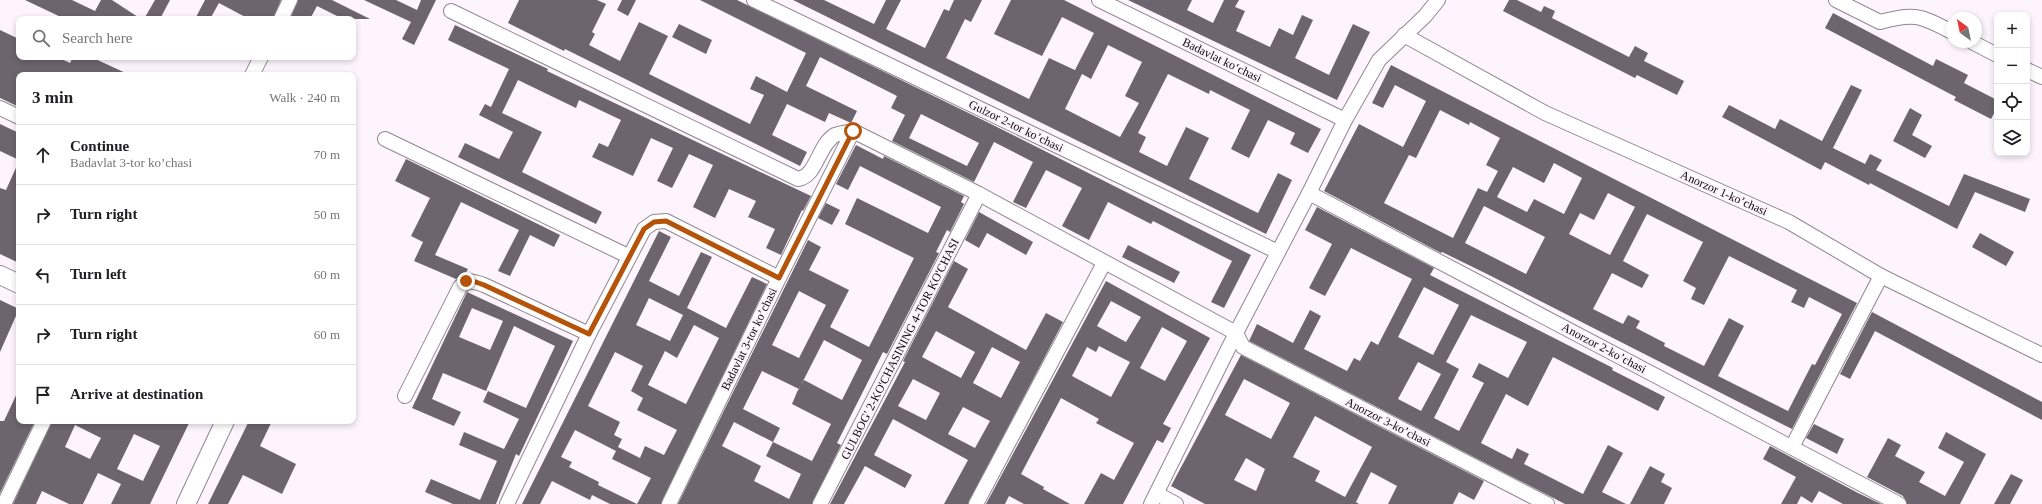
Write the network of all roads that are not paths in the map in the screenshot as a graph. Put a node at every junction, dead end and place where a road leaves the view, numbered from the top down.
1 (290, 0) edge
2 (754, 0) edge
3 (1099, 0) edge
4 (1438, 0) edge
5 (1836, 0) edge
6 (451, 11) dead end
7 (282, 16) edge
8 (1946, 29) edge
9 (1404, 35) junction
10 (1982, 47) edge
11 (1994, 53) edge
12 (260, 60) edge
13 (2030, 71) edge
14 (254, 72) edge
15 (2042, 77) edge
16 (0, 108) edge
17 (16, 116) edge
18 (1345, 120) junction
19 (853, 131) junction
20 (385, 139) dead end
21 (1309, 193) junction
22 (979, 194) junction
23 (1278, 252) junction
24 (628, 256) junction
25 (1104, 263) junction
26 (0, 276) edge
27 (1882, 276) junction
28 (779, 278) junction
29 (16, 283) edge
30 (1236, 333) junction
31 (589, 334) junction
32 (2042, 355) edge
33 (405, 396) dead end
34 (43, 424) edge
35 (224, 424) edge
36 (1792, 447) junction
37 (1154, 499) edge
38 (4, 504) edge
39 (186, 504) edge
40 (507, 504) edge
41 (669, 504) edge
42 (820, 504) edge
43 (976, 504) edge
44 (1176, 504) edge
45 (1547, 504) edge
46 (1899, 504) edge

1 - 7 street
2 - 23 street, Gulzor 2-tor koʼchasi
3 - 18 street, Badavlat koʻchasi
4 - 9 street
5 - 8 street
6 - 19 street
9 - 18 street
9 - 27 street, Аnorzor 1-koʼchasi
10 - 11 street
12 - 14 street
13 - 15 street
16 - 17 street
18 - 21 street
19 - 22 street
19 - 28 street, Badavlat 3-tor koʼchasi
20 - 24 street
21 - 23 street
21 - 36 street, Аnorzor 2-koʼchasi
22 - 25 street
22 - 42 street, GULBOG' 2-KO'CHASINING 4-TOR KO'CHASI
23 - 30 street
24 - 28 street
24 - 31 street
25 - 30 street
25 - 43 street
26 - 29 street
27 - 32 street, Аnorzor 1-koʼchasi
27 - 36 street
28 - 41 street, Badavlat 3-tor koʼchasi
30 - 37 street
30 - 45 street, Аnorzor 3-koʼchasi
31 - 33 street
31 - 40 street
34 - 38 street
35 - 39 street
36 - 46 street, Аnorzor 2-koʼchasi
37 - 44 street

